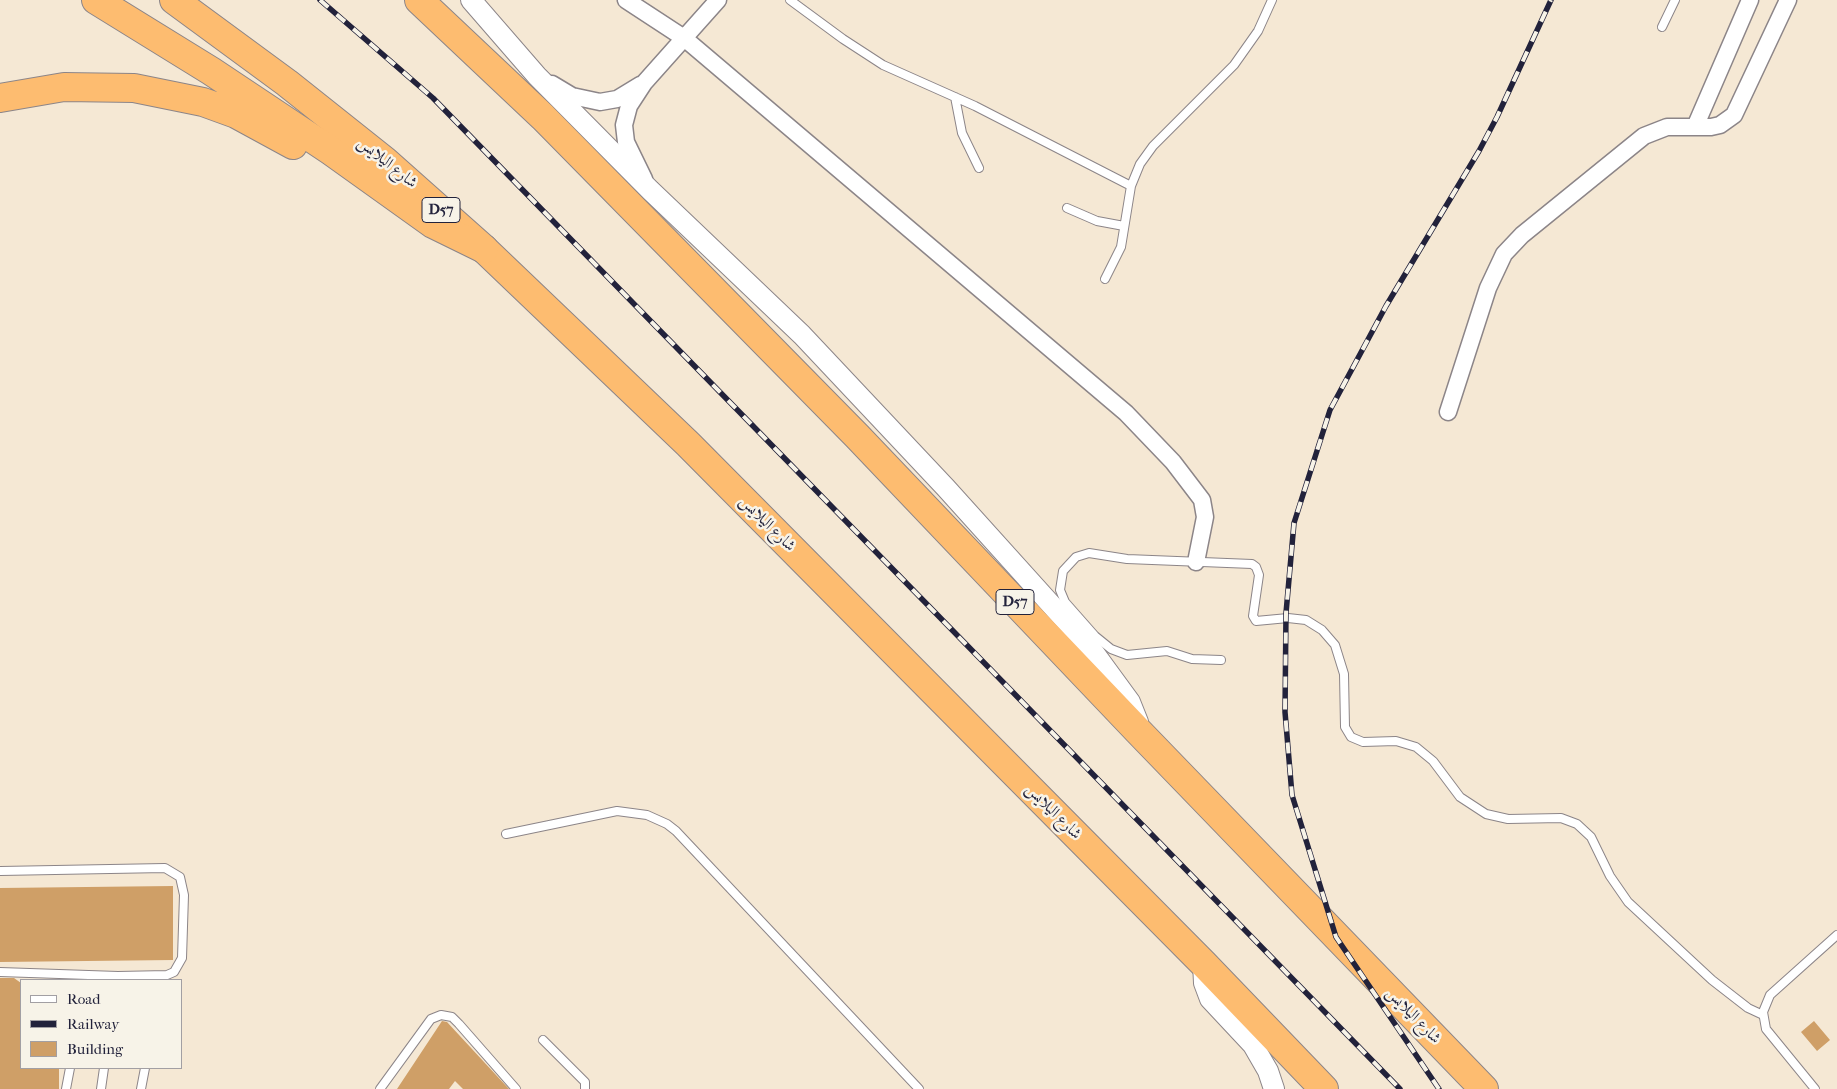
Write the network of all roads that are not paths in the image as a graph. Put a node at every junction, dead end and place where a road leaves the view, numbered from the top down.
1 (96, 0) edge
2 (174, 0) edge
3 (419, 0) edge
4 (471, 0) edge
5 (626, 0) edge
6 (718, 0) edge
7 (790, 0) edge
8 (1272, 0) edge
9 (1675, 0) edge
10 (1750, 0) edge
11 (1788, 0) edge
12 (1662, 27) dead end
13 (684, 38) junction
14 (538, 76) junction
15 (644, 83) junction
16 (955, 97) junction
17 (0, 98) edge
18 (1695, 127) junction
19 (331, 151) junction
20 (979, 168) dead end
21 (1130, 186) junction
22 (650, 190) junction
23 (1067, 208) dead end
24 (1124, 226) junction
25 (484, 249) junction
26 (1105, 279) dead end
27 (1448, 412) dead end
28 (1196, 562) junction
29 (1221, 660) dead end
30 (1138, 731) junction
31 (506, 834) dead end
32 (0, 871) edge
33 (1837, 935) edge
34 (1203, 963) junction
35 (0, 972) edge
36 (83, 978) edge
37 (118, 978) edge
38 (159, 978) edge
39 (1763, 1015) junction
40 (542, 1040) dead end
41 (70, 1069) edge
42 (104, 1069) edge
43 (144, 1069) edge
44 (66, 1089) edge
45 (101, 1089) edge
46 (141, 1089) edge
47 (380, 1089) edge
48 (516, 1089) edge
49 (585, 1089) edge
50 (919, 1089) edge
51 (1274, 1089) edge
52 (1324, 1089) edge
53 (1484, 1089) edge
54 (1815, 1089) edge

1 - 19 highway
2 - 25 highway, شارع اليلايس / D57
3 - 30 highway, شارع اليلايس / D57
4 - 14 street
5 - 13 street
6 - 13 street
7 - 16 lane
8 - 21 lane
9 - 12 lane
10 - 18 street
11 - 18 street
13 - 15 street
13 - 28 street
14 - 15 street
14 - 22 street
15 - 22 street
16 - 20 lane
16 - 21 lane
17 - 19 highway
18 - 27 street
19 - 25 highway
21 - 24 lane
22 - 30 street
23 - 24 lane
24 - 26 lane
25 - 34 highway, شارع اليلايس / D57
28 - 29 lane
28 - 39 lane
30 - 53 highway, شارع اليلايس / D57
31 - 50 lane
32 - 38 lane
33 - 39 lane
34 - 51 street
34 - 52 highway, شارع اليلايس / D57
35 - 36 lane
36 - 37 lane
37 - 38 lane
39 - 54 lane
40 - 49 lane
41 - 44 lane
42 - 45 lane
43 - 46 lane
47 - 48 lane

